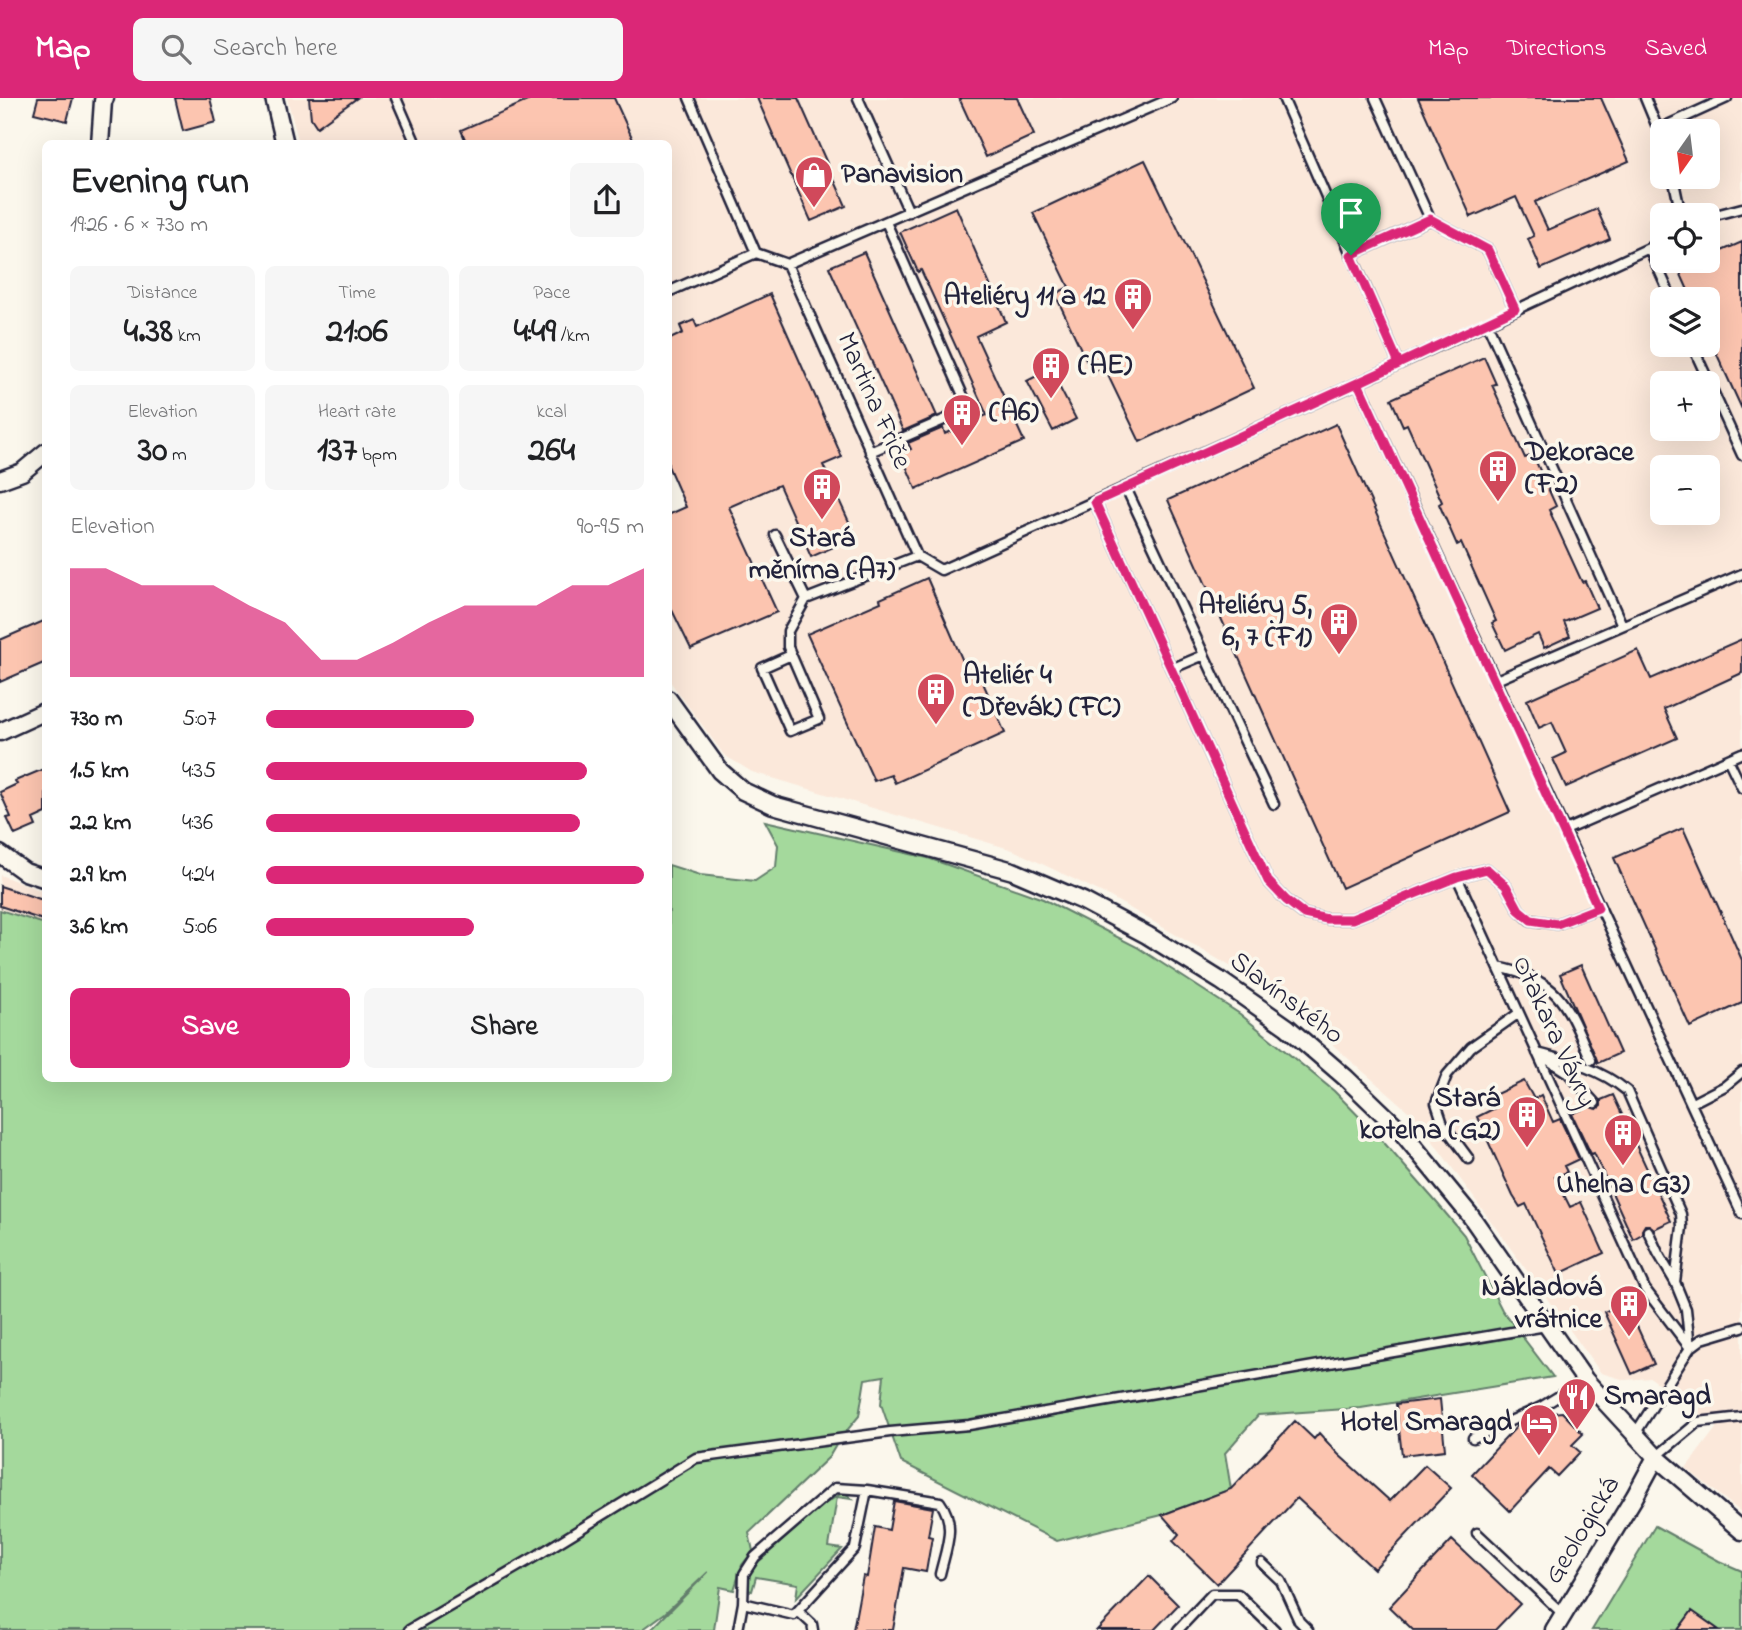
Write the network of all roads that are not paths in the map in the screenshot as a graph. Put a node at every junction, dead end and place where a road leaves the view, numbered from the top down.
1 (106, 98) edge
2 (274, 98) edge
3 (688, 98) edge
4 (858, 98) edge
5 (1172, 98) edge
6 (1283, 98) edge
7 (1375, 98) edge
8 (1645, 98) edge
9 (1727, 98) edge
10 (398, 99) edge
11 (1655, 119) edge
12 (1682, 119) edge
13 (100, 140) edge
14 (284, 140) edge
15 (414, 140) edge
16 (1742, 208) edge
17 (909, 212) junction
18 (1720, 214) edge
19 (1430, 219) junction
20 (886, 222) junction
21 (1649, 248) joint
22 (756, 253) junction
23 (1351, 255) junction
24 (787, 264) junction
25 (1667, 287) edge
26 (672, 290) edge
27 (1515, 309) junction
28 (1487, 323) junction
29 (1697, 357) edge
30 (1399, 364) junction
31 (1358, 383) junction
32 (870, 452) junction
33 (42, 455) edge
34 (1742, 455) edge
35 (0, 480) edge
36 (1126, 488) junction
37 (1095, 502) junction
38 (775, 535) dead end
39 (917, 556) junction
40 (1742, 574) edge
41 (806, 599) junction
42 (1622, 625) junction
43 (1204, 655) junction
44 (791, 656) junction
45 (1171, 669) junction
46 (1494, 681) junction
47 (672, 705) edge
48 (42, 713) edge
49 (0, 732) edge
50 (1742, 753) edge
51 (1728, 759) junction
52 (1742, 788) edge
53 (1274, 804) dead end
54 (1563, 831) junction
55 (0, 854) edge
56 (1457, 877) junction
57 (42, 878) edge
58 (1598, 908) junction
59 (1498, 967) junction
60 (1519, 1013) junction
61 (1537, 1053) junction
62 (1591, 1060) dead end
63 (1742, 1072) edge
64 (1595, 1103) dead end
65 (1692, 1103) junction
66 (1469, 1159) dead end
67 (1742, 1214) edge
68 (1648, 1231) dead end
69 (1675, 1282) junction
70 (1546, 1326) junction
71 (1742, 1327) edge
72 (1690, 1348) junction
73 (1585, 1380) junction
74 (1742, 1418) edge
75 (1635, 1434) junction
76 (1473, 1438) dead end
77 (1656, 1457) junction
78 (867, 1490) junction
79 (1742, 1531) edge
80 (1477, 1533) dead end
81 (1262, 1563) dead end
82 (940, 1574) dead end
83 (743, 1603) junction
84 (798, 1611) junction
85 (1564, 1615) junction
86 (409, 1630) edge
87 (738, 1630) edge
88 (813, 1630) edge
89 (1178, 1630) edge
90 (1275, 1630) edge
91 (1308, 1630) edge
92 (1554, 1630) edge

1 - 13 street
2 - 14 street
3 - 22 lane
4 - 17 lane
5 - 17 lane
6 - 23 lane
7 - 19 lane
8 - 11 lane
9 - 12 lane
10 - 15 lane
16 - 18 lane
17 - 20 lane
19 - 23 lane
19 - 27 lane
20 - 24 lane
20 - 32 lane
21 - 25 lane
21 - 27 lane
22 - 24 lane
22 - 26 lane
23 - 30 lane
24 - 32 lane, Martina Friče
27 - 28 lane
28 - 30 lane
28 - 42 lane
29 - 34 lane
30 - 31 lane
31 - 36 lane
31 - 46 lane
32 - 39 lane, Martina Friče
33 - 35 street
36 - 37 lane
36 - 43 lane
37 - 39 lane
37 - 45 lane
38 - 41 lane
39 - 41 lane
40 - 42 lane
41 - 44 lane
42 - 46 lane
43 - 45 lane
43 - 53 lane
44 - 44 lane
45 - 56 lane
46 - 54 lane
47 - 70 street, Slavínského
48 - 49 street
50 - 51 lane
51 - 52 lane
51 - 54 lane
54 - 58 lane
55 - 57 street
56 - 58 lane
56 - 59 lane, Otakara Vávry
58 - 65 lane
59 - 60 lane, Otakara Vávry
59 - 62 lane
60 - 61 lane, Otakara Vávry
60 - 66 lane
61 - 64 lane
61 - 69 lane
61 - 72 lane, Otakara Vávry
63 - 65 lane
65 - 67 lane
68 - 69 lane
69 - 72 lane
70 - 73 street, Slavínského
70 - 86 lane
71 - 72 lane
72 - 75 lane
73 - 75 street, Slavínského
73 - 76 lane
74 - 77 lane
75 - 77 street, Slavínského
77 - 79 street, Slavínského
77 - 85 street, Geologická
78 - 82 lane
78 - 83 lane
78 - 84 lane
80 - 85 lane
81 - 91 lane
83 - 84 lane
83 - 87 lane
84 - 88 lane
85 - 92 street, Geologická
89 - 90 lane

